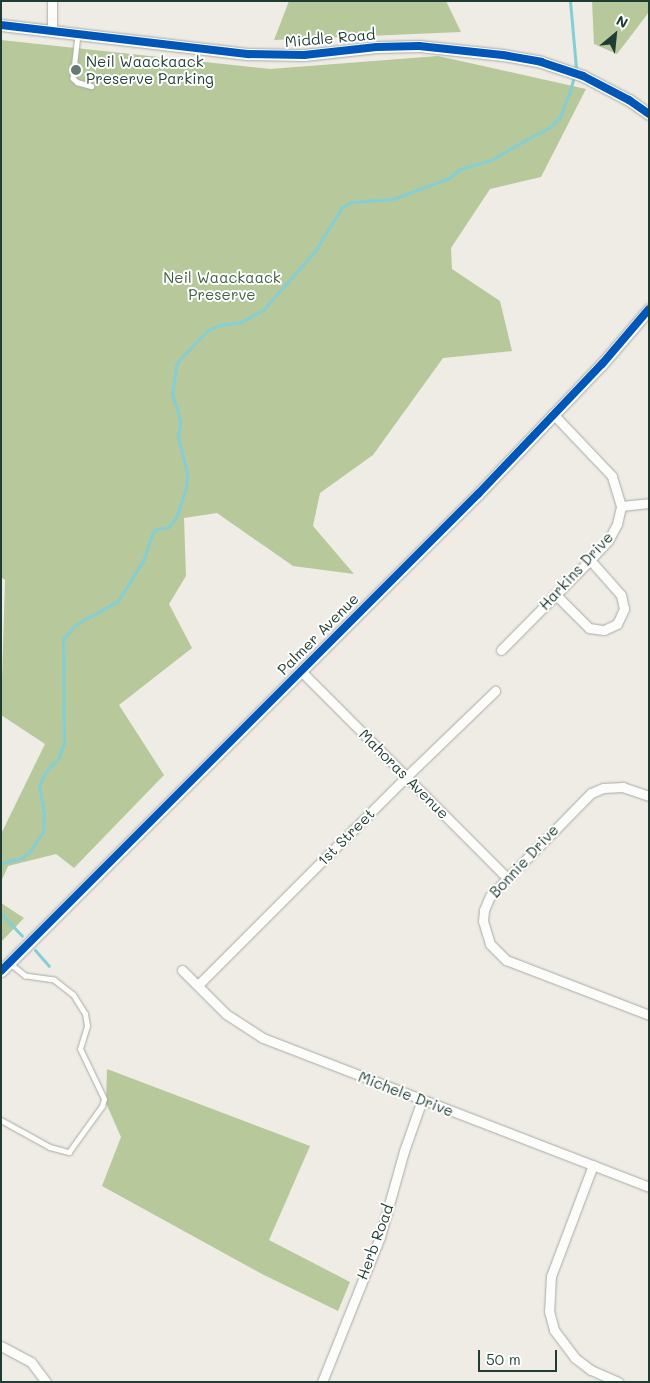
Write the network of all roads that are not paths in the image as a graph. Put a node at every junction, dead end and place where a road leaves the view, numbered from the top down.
1 (52, 1) edge
2 (1, 25) edge
3 (52, 30) junction
4 (78, 33) junction
5 (91, 86) dead end
6 (649, 114) edge
7 (649, 309) edge
8 (553, 414) junction
9 (649, 503) edge
10 (621, 506) junction
11 (590, 560) junction
12 (555, 594) junction
13 (501, 650) dead end
14 (301, 671) junction
15 (495, 691) dead end
16 (406, 776) junction
17 (649, 796) edge
18 (506, 877) junction
19 (5, 967) edge
20 (182, 970) dead end
21 (198, 985) junction
22 (649, 1015) edge
23 (422, 1100) junction
24 (1, 1120) edge
25 (593, 1165) junction
26 (649, 1187) edge
27 (1, 1346) edge
28 (46, 1382) edge
29 (322, 1382) edge
30 (618, 1382) edge

1 - 3 street
2 - 3 street, Middle Road
3 - 4 street, Middle Road
4 - 5 lane
4 - 6 street, Middle Road
7 - 8 street, Palmer Avenue
8 - 10 street
8 - 14 street, Palmer Avenue
9 - 10 street
10 - 11 street, Harkins Drive
11 - 12 street, Harkins Drive
11 - 12 street
12 - 13 street, Harkins Drive
14 - 16 street, Mahoras Avenue
14 - 19 street, Palmer Avenue
15 - 16 street, 1st Street
16 - 18 street, Mahoras Avenue
16 - 21 street, 1st Street
17 - 18 street, Bonnie Drive
18 - 22 street, Bonnie Drive
19 - 24 lane
20 - 21 street, Michele Drive
21 - 23 street, Michele Drive
23 - 25 street, Michele Drive
23 - 29 street, Herb Road
25 - 26 street, Michele Drive
25 - 30 street
27 - 28 street

